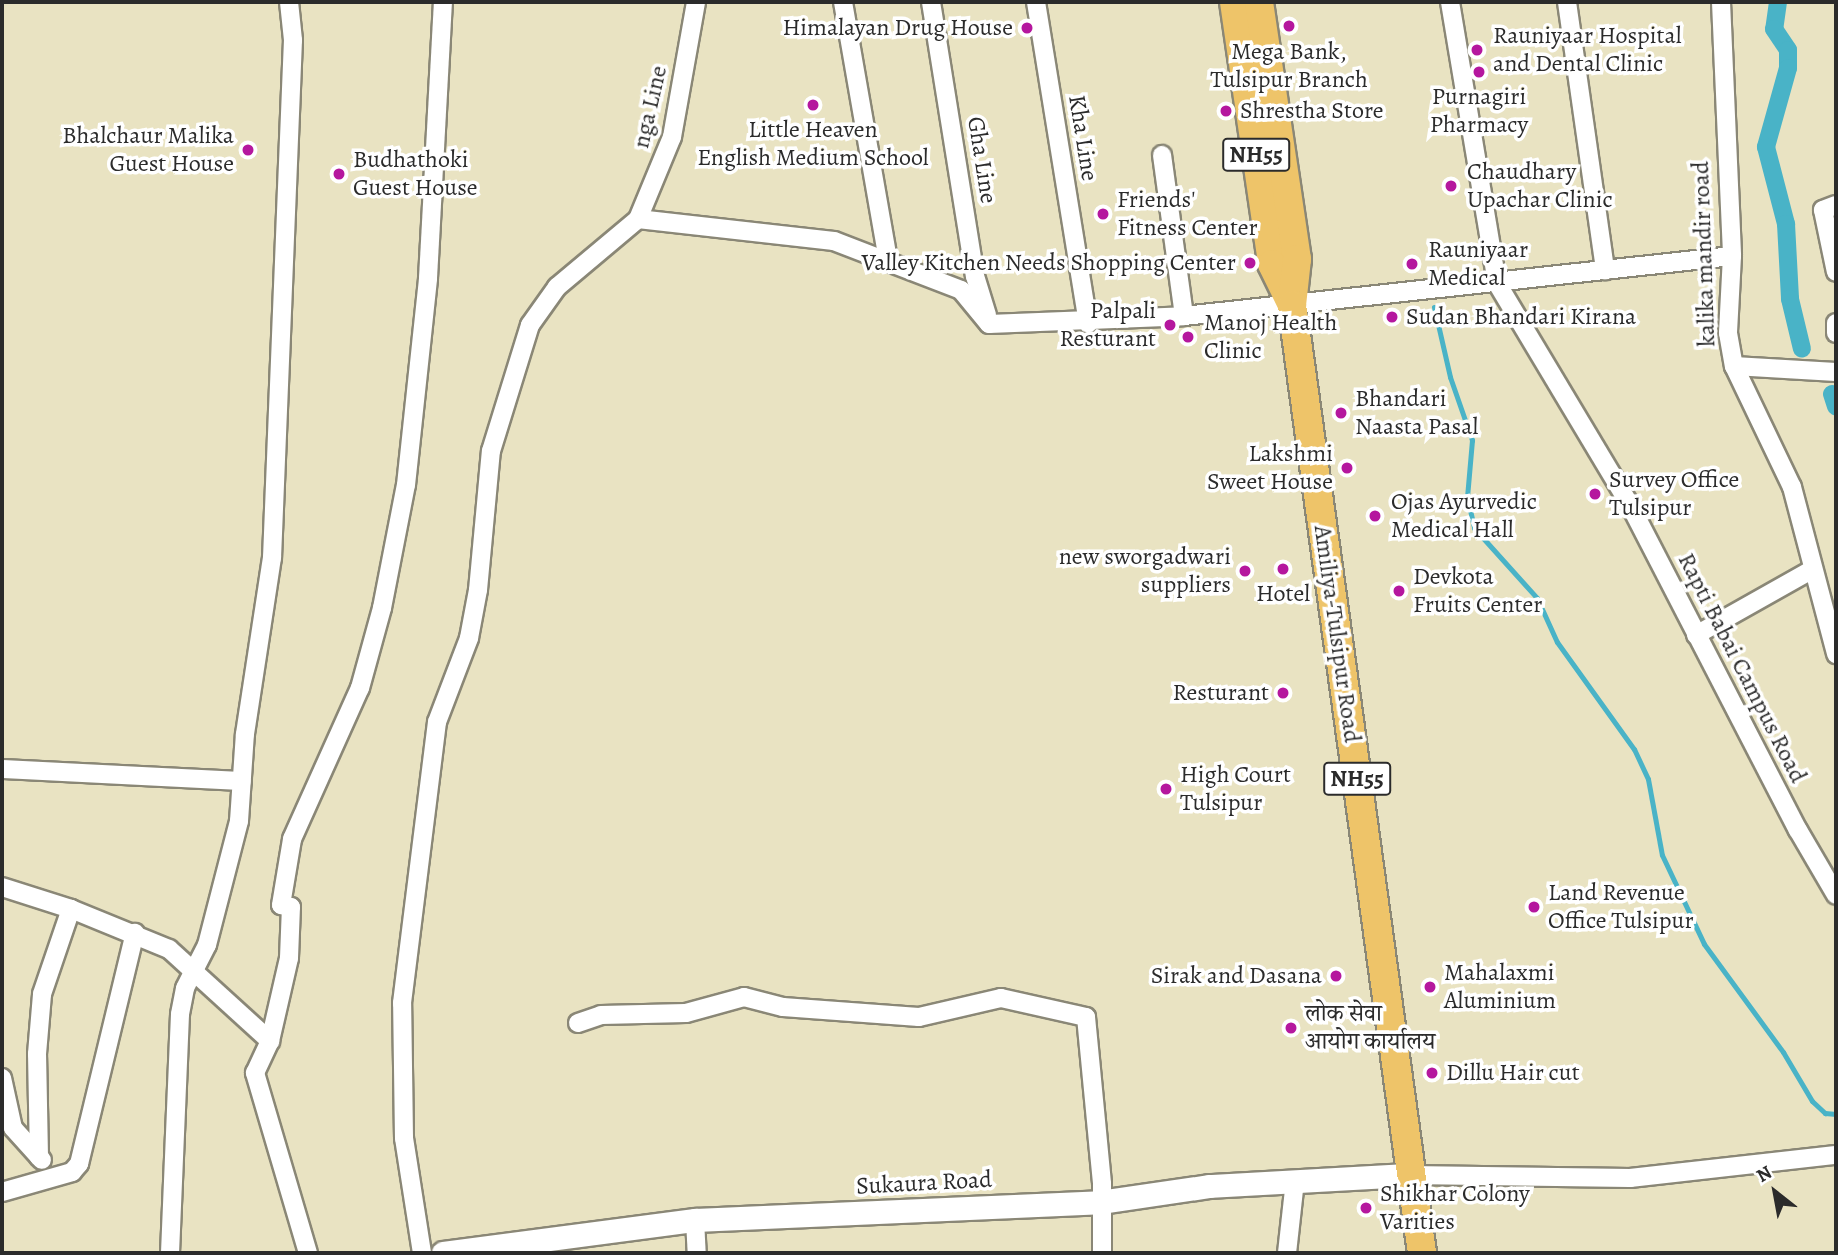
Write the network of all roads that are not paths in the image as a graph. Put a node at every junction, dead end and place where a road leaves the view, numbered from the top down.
1 (289, 2) edge
2 (443, 2) edge
3 (696, 2) edge
4 (843, 2) edge
5 (931, 2) edge
6 (1037, 2) edge
7 (1234, 2) edge
8 (1259, 2) edge
9 (1450, 2) edge
10 (1567, 2) edge
11 (1721, 2) edge
12 (1162, 155) dead end
13 (1836, 205) edge
14 (638, 219) junction
15 (1732, 256) junction
16 (888, 261) junction
17 (1605, 270) junction
18 (1836, 272) edge
19 (1497, 283) junction
20 (1292, 305) junction
21 (1184, 316) junction
22 (989, 324) junction
23 (1088, 324) junction
24 (1734, 366) junction
25 (1836, 372) edge
26 (1813, 569) junction
27 (1696, 635) junction
28 (1836, 654) edge
29 (2, 769) edge
30 (242, 781) junction
31 (2, 887) edge
32 (1836, 895) edge
33 (71, 909) junction
34 (135, 933) junction
35 (195, 970) junction
36 (578, 1023) dead end
37 (270, 1041) junction
38 (2, 1078) edge
39 (1836, 1154) edge
40 (39, 1157) junction
41 (1409, 1175) junction
42 (56, 1176) junction
43 (1295, 1181) junction
44 (2, 1192) edge
45 (1100, 1202) junction
46 (695, 1220) junction
47 (170, 1253) edge
48 (308, 1253) edge
49 (422, 1253) edge
50 (443, 1253) edge
51 (696, 1253) edge
52 (1102, 1253) edge
53 (1287, 1253) edge
54 (1422, 1253) edge

1 - 30 street
2 - 37 street
3 - 14 street, nga Line
4 - 16 street
5 - 22 street, Gha Line
6 - 23 street, Kha Line
7 - 20 main road, NH55
8 - 20 main road, NH55
9 - 19 street
10 - 17 street
11 - 15 street, kalika mandir road
12 - 21 street
13 - 18 street
14 - 16 street
14 - 49 street
15 - 17 street
15 - 24 street, kalika mandir road
16 - 22 street
17 - 19 street
19 - 20 street
19 - 27 street, Rapti Babai Campus Road
20 - 21 street
20 - 41 main road, Amiliya-Tulsipur Road / NH55
21 - 23 street
22 - 23 street
24 - 25 street
24 - 26 street, kalika mandir road
26 - 27 street
26 - 28 street, kalika mandir road
27 - 32 street, Rapti Babai Campus Road
29 - 30 street
30 - 35 street
31 - 33 street
33 - 34 street
33 - 40 street
34 - 35 street
34 - 42 street
35 - 37 street
35 - 47 street
36 - 45 street
37 - 48 street
38 - 40 street
39 - 41 street
40 - 42 street
41 - 43 street, Sukaura Road
41 - 54 main road, Amiliya-Tulsipur Road / NH55
42 - 44 street
43 - 45 street, Sukaura Road
43 - 53 street
45 - 46 street, Sukaura Road
45 - 52 street
46 - 50 street, Sukaura Road
46 - 51 street

